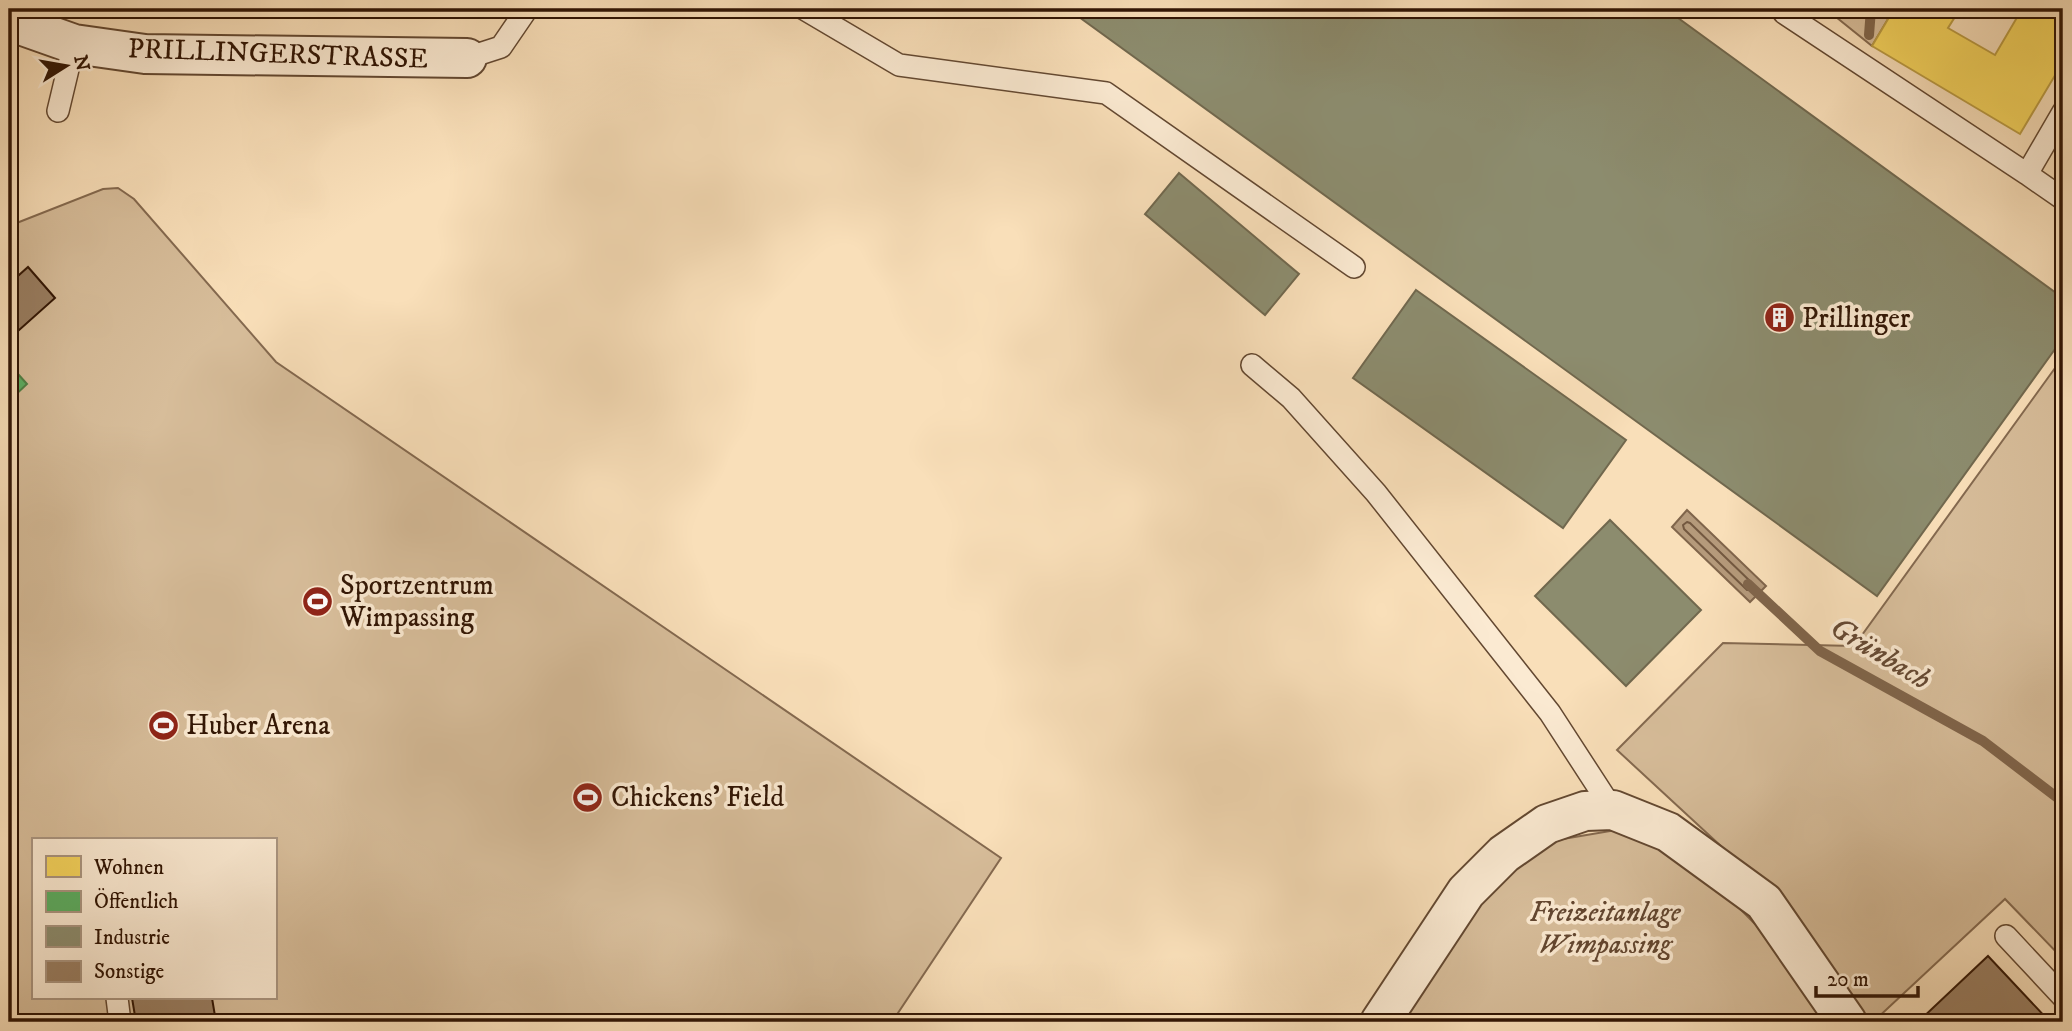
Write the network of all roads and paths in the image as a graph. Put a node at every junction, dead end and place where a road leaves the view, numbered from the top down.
1 (527, 9) edge
2 (804, 9) edge
3 (1787, 9) edge
4 (9, 21) edge
5 (75, 44) junction
6 (467, 58) joint
7 (58, 111) dead end
8 (2063, 111) edge
9 (2026, 174) junction
10 (2063, 200) edge
11 (1354, 267) dead end
12 (1252, 365) dead end
13 (1613, 810) junction
14 (2006, 936) dead end
15 (2063, 997) edge
16 (117, 1000) edge
17 (120, 1022) edge
18 (1380, 1022) edge
19 (1847, 1022) edge

1 - 6 lane
2 - 11 lane
3 - 9 lane
4 - 5 street, PRILLINGERSTRASSE
5 - 6 street, PRILLINGERSTRASSE
5 - 7 lane
8 - 9 lane
9 - 10 lane
12 - 13 lane
13 - 18 street
13 - 19 street
14 - 15 lane
16 - 17 lane

